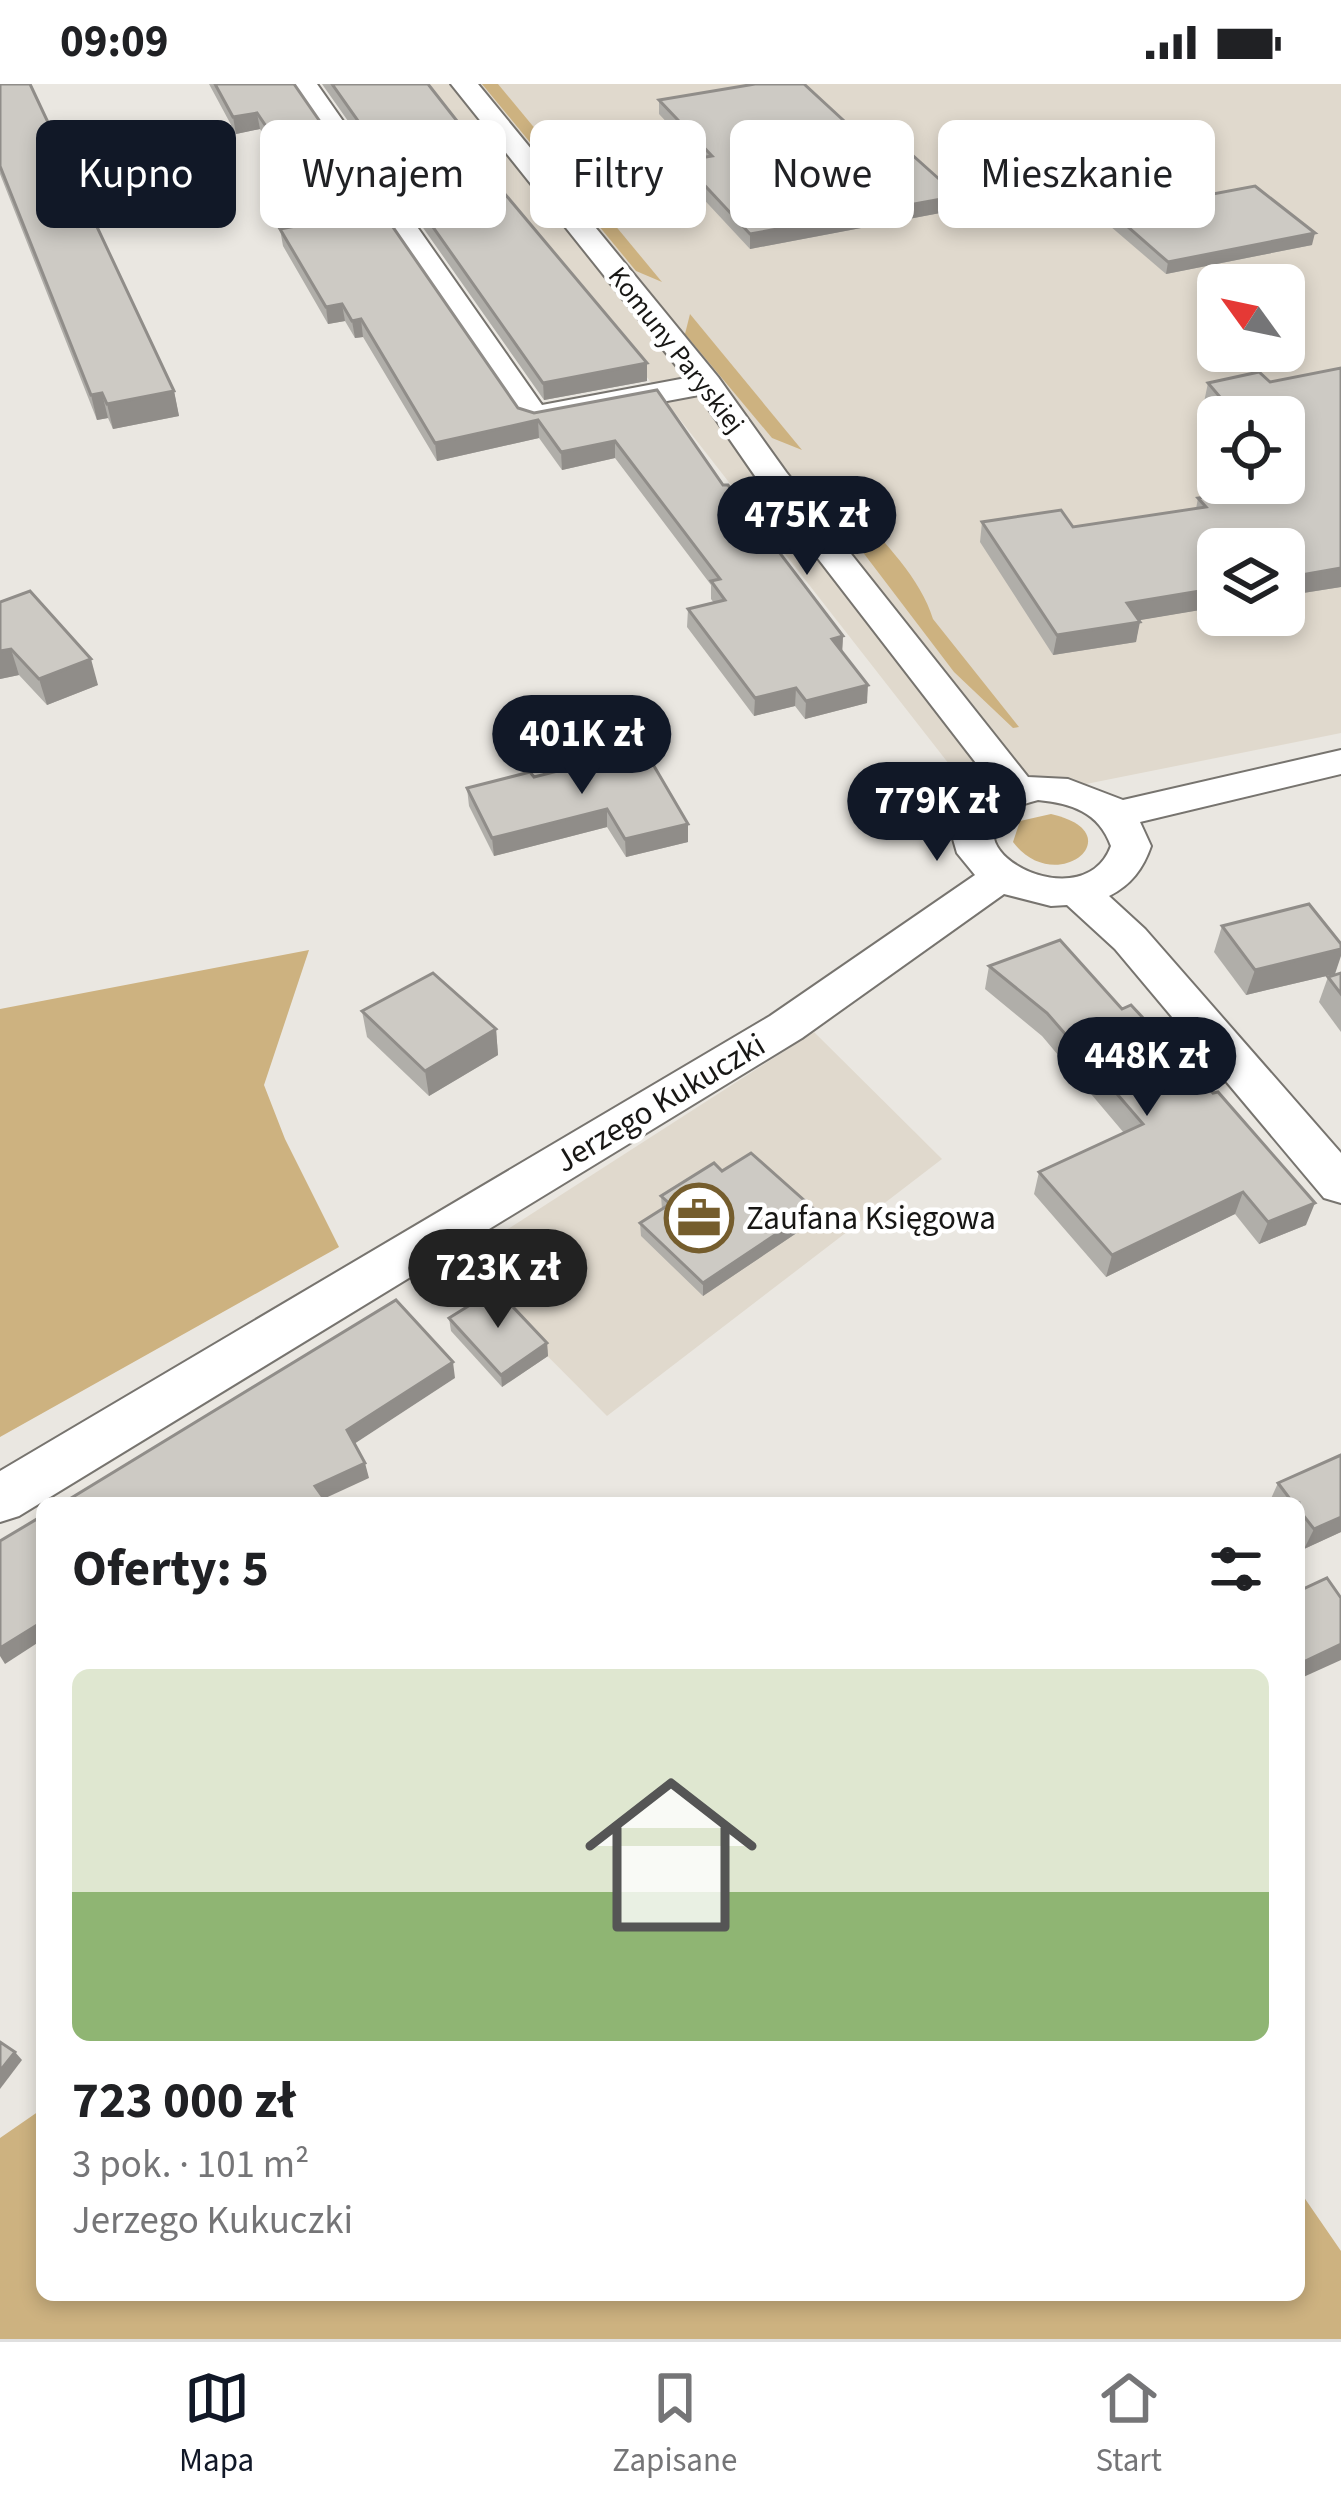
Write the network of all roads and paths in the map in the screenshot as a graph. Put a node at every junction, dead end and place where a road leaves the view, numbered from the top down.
1 (304, 84) edge
2 (464, 84) edge
3 (706, 384) junction
4 (1341, 762) edge
5 (1017, 789) junction
6 (1116, 815) junction
7 (1000, 877) junction
8 (1078, 891) junction
9 (1341, 1185) edge
10 (0, 1499) edge

1 - 3 street
2 - 3 street, Komuny Paryskiej
3 - 5 street, Komuny Paryskiej
4 - 6 street
5 - 6 street
5 - 7 street
6 - 8 street
7 - 8 street
7 - 10 street, Jerzego Kukuczki
8 - 9 street

